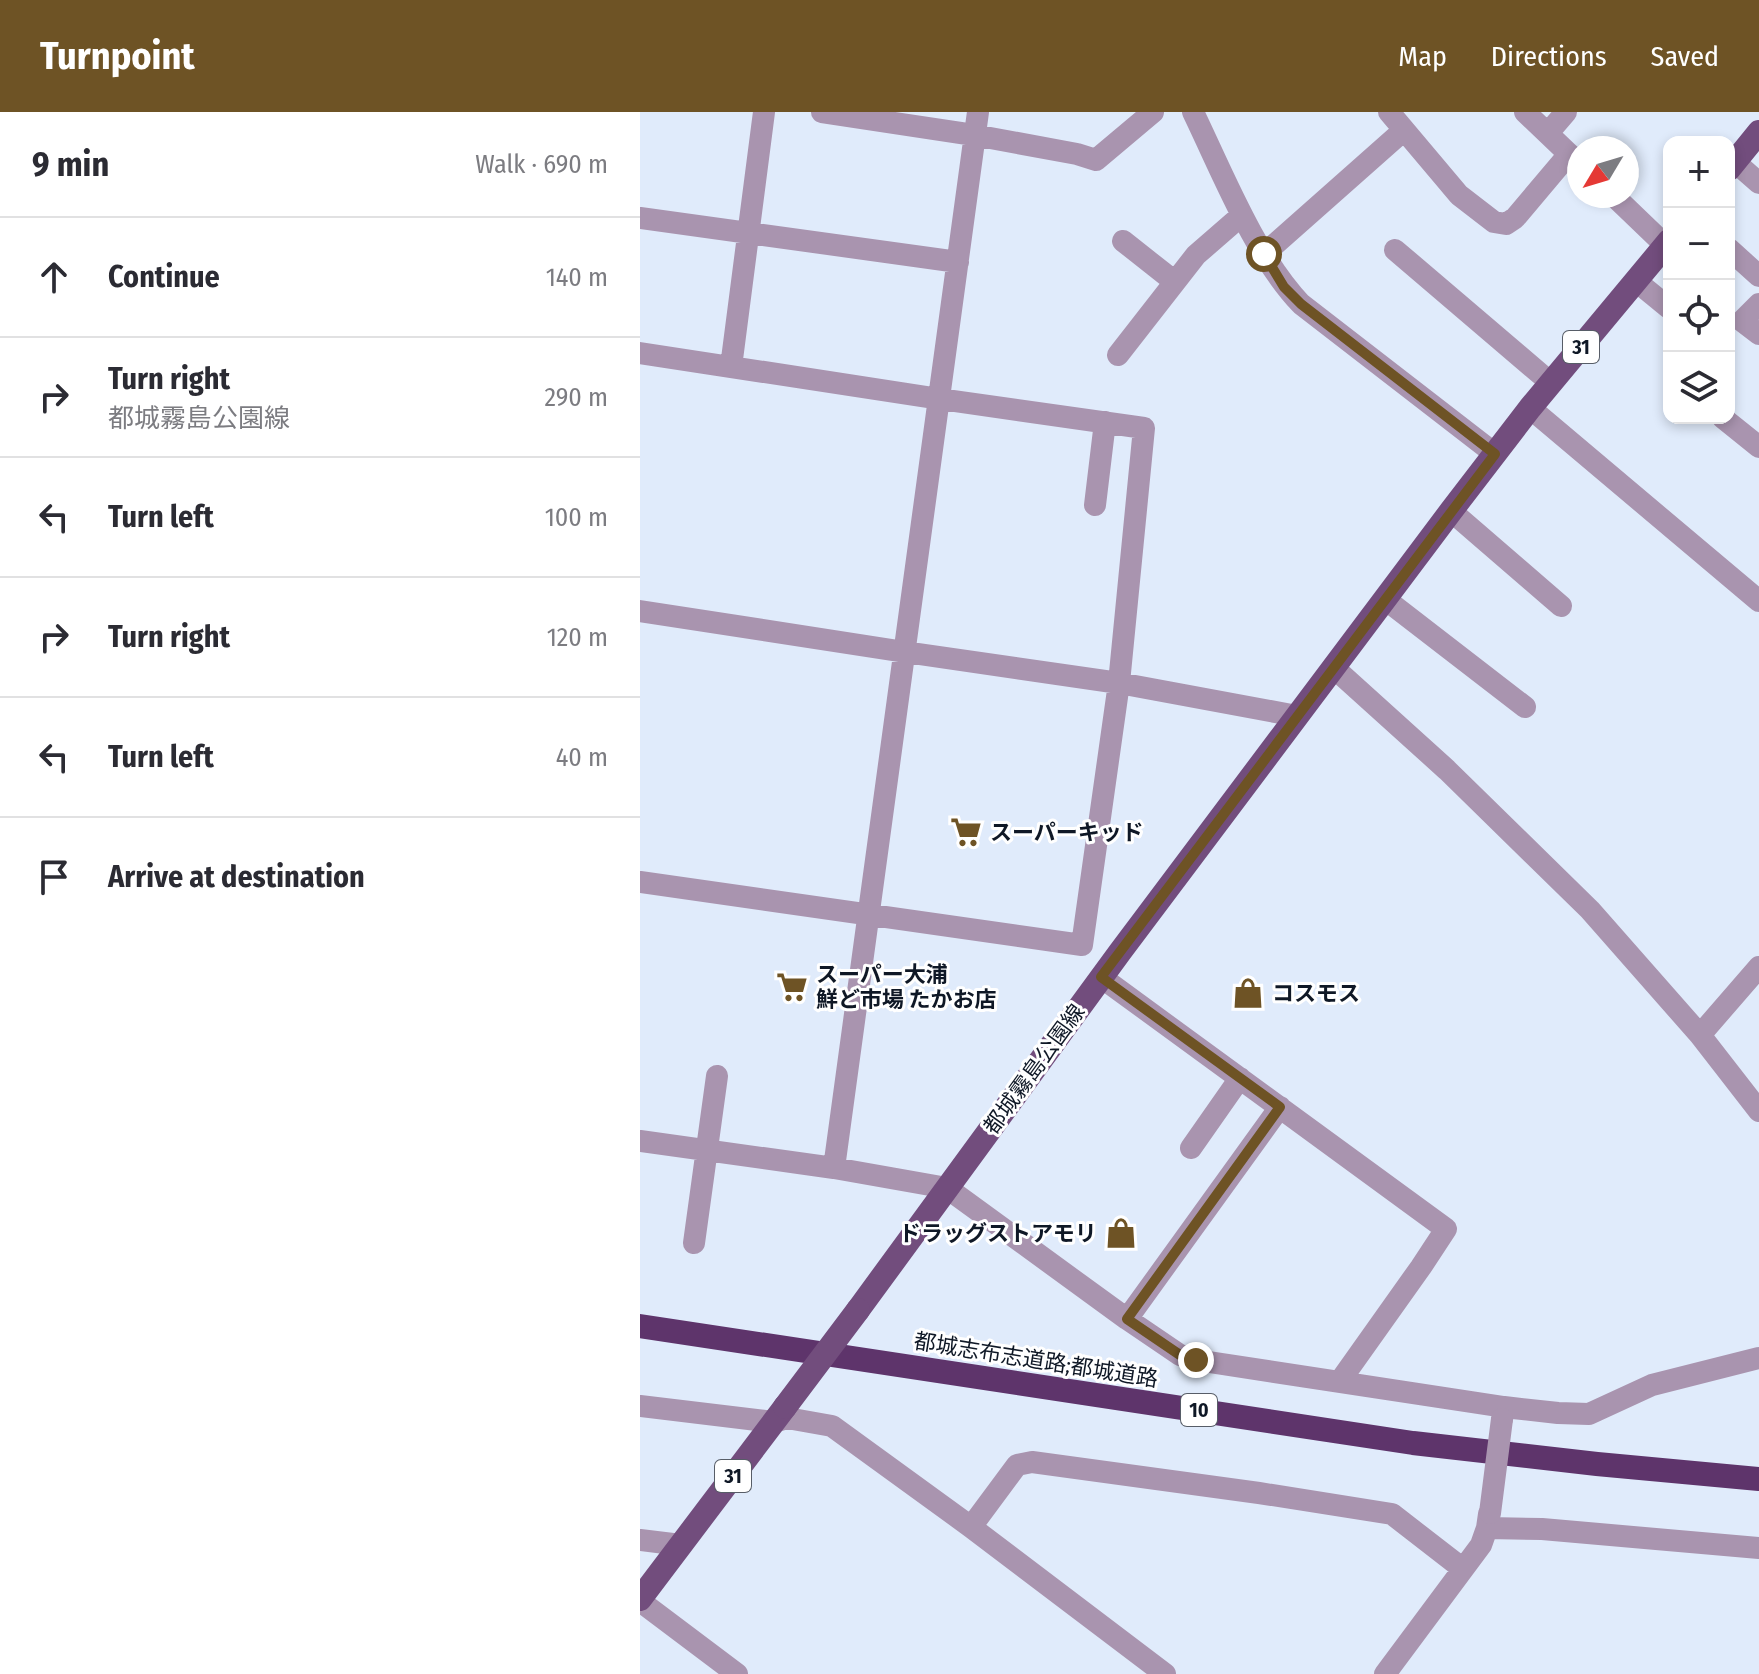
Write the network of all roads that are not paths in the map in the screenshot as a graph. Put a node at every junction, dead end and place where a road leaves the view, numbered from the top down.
1 (764, 112) edge
2 (822, 112) edge
3 (978, 112) edge
4 (1153, 112) edge
5 (1193, 112) edge
6 (1389, 112) edge
7 (1525, 112) edge
8 (1566, 112) edge
9 (926, 120) edge
10 (1404, 130) junction
11 (1759, 132) edge
12 (1548, 133) junction
13 (974, 135) junction
14 (1567, 151) edge
15 (1735, 161) edge
16 (1567, 165) edge
17 (1735, 167) edge
18 (1759, 183) edge
19 (1628, 208) edge
20 (1242, 215) junction
21 (640, 218) edge
22 (750, 233) junction
23 (1663, 239) edge
24 (1123, 241) dead end
25 (1663, 248) edge
26 (1395, 250) dead end
27 (1264, 254) junction
28 (1735, 254) edge
29 (958, 262) junction
30 (1759, 276) edge
31 (1636, 281) junction
32 (1175, 282) junction
33 (1663, 303) edge
34 (1759, 304) edge
35 (1759, 334) edge
36 (640, 353) edge
37 (1118, 355) dead end
38 (731, 367) junction
39 (1551, 383) junction
40 (940, 399) junction
41 (1530, 408) junction
42 (1105, 422) junction
43 (1730, 424) edge
44 (1759, 447) edge
45 (1495, 454) junction
46 (1095, 505) dead end
47 (1451, 511) junction
48 (1385, 599) junction
49 (1759, 601) edge
50 (1561, 606) dead end
51 (640, 611) edge
52 (905, 652) junction
53 (1333, 667) junction
54 (1119, 683) junction
55 (1525, 707) dead end
56 (1297, 716) junction
57 (640, 882) edge
58 (869, 916) junction
59 (1082, 945) junction
60 (1120, 952) junction
61 (1759, 967) edge
62 (1101, 977) junction
63 (1700, 1035) junction
64 (717, 1076) dead end
65 (1240, 1078) junction
66 (1280, 1107) junction
67 (1759, 1111) edge
68 (640, 1141) edge
69 (1191, 1148) dead end
70 (707, 1150) junction
71 (834, 1168) junction
72 (947, 1188) junction
73 (694, 1243) dead end
74 (1127, 1319) junction
75 (640, 1326) edge
76 (1759, 1358) edge
77 (1340, 1381) junction
78 (640, 1406) edge
79 (1503, 1413) junction
80 (779, 1415) junction
81 (1759, 1479) edge
82 (1488, 1520) junction
83 (971, 1527) junction
84 (640, 1540) edge
85 (681, 1545) junction
86 (1759, 1548) edge
87 (1463, 1569) junction
88 (640, 1600) edge
89 (737, 1674) edge
90 (1165, 1674) edge
91 (1385, 1674) edge

1 - 22 street
2 - 9 street
3 - 13 street
4 - 13 street
5 - 20 street
6 - 10 street
7 - 12 street
8 - 12 street
9 - 13 street
10 - 16 street
10 - 27 street
11 - 15 main road
12 - 14 street
13 - 29 street
17 - 18 street
19 - 23 street
20 - 27 street
20 - 32 street
21 - 22 street
22 - 29 street
22 - 38 street
24 - 32 street
25 - 31 main road, 都城霧島公園線 / 31
26 - 39 street
27 - 45 street
28 - 30 street
29 - 40 street
31 - 33 street
31 - 39 main road, 都城霧島公園線 / 31
32 - 37 street
34 - 35 street
36 - 38 street
38 - 40 street
39 - 41 main road, 都城霧島公園線 / 31
40 - 42 street
40 - 52 street
41 - 45 main road, 都城霧島公園線 / 31
41 - 49 street
42 - 46 street
42 - 54 street
43 - 44 street
45 - 47 main road, 都城霧島公園線 / 31
47 - 48 main road, 都城霧島公園線 / 31
47 - 50 street
48 - 53 main road, 都城霧島公園線 / 31
48 - 55 street
51 - 52 street
52 - 54 street
52 - 58 street
53 - 56 main road, 都城霧島公園線 / 31
53 - 63 street
54 - 56 street
54 - 59 street
56 - 60 main road, 都城霧島公園線 / 31
57 - 58 street
58 - 59 street
58 - 71 street
59 - 60 street
60 - 62 main road, 都城霧島公園線 / 31
61 - 63 street
62 - 65 street
62 - 72 main road, 都城霧島公園線 / 31
63 - 67 street
64 - 70 street
65 - 66 street
65 - 69 street
66 - 74 street
66 - 77 street
68 - 70 street
70 - 71 street
70 - 73 street
71 - 72 street
72 - 74 street
72 - 80 main road, 都城霧島公園線 / 31, bridge
74 - 77 street
75 - 81 highway, 都城志布志道路;都城道路 / 10
76 - 79 street
77 - 79 street
78 - 80 street
79 - 82 street, bridge
80 - 83 street
80 - 85 main road, 都城霧島公園線 / 31
82 - 86 street
82 - 87 street
83 - 87 street
83 - 90 street
84 - 85 street
85 - 88 main road, 都城霧島公園線 / 31
87 - 91 street
88 - 89 street

